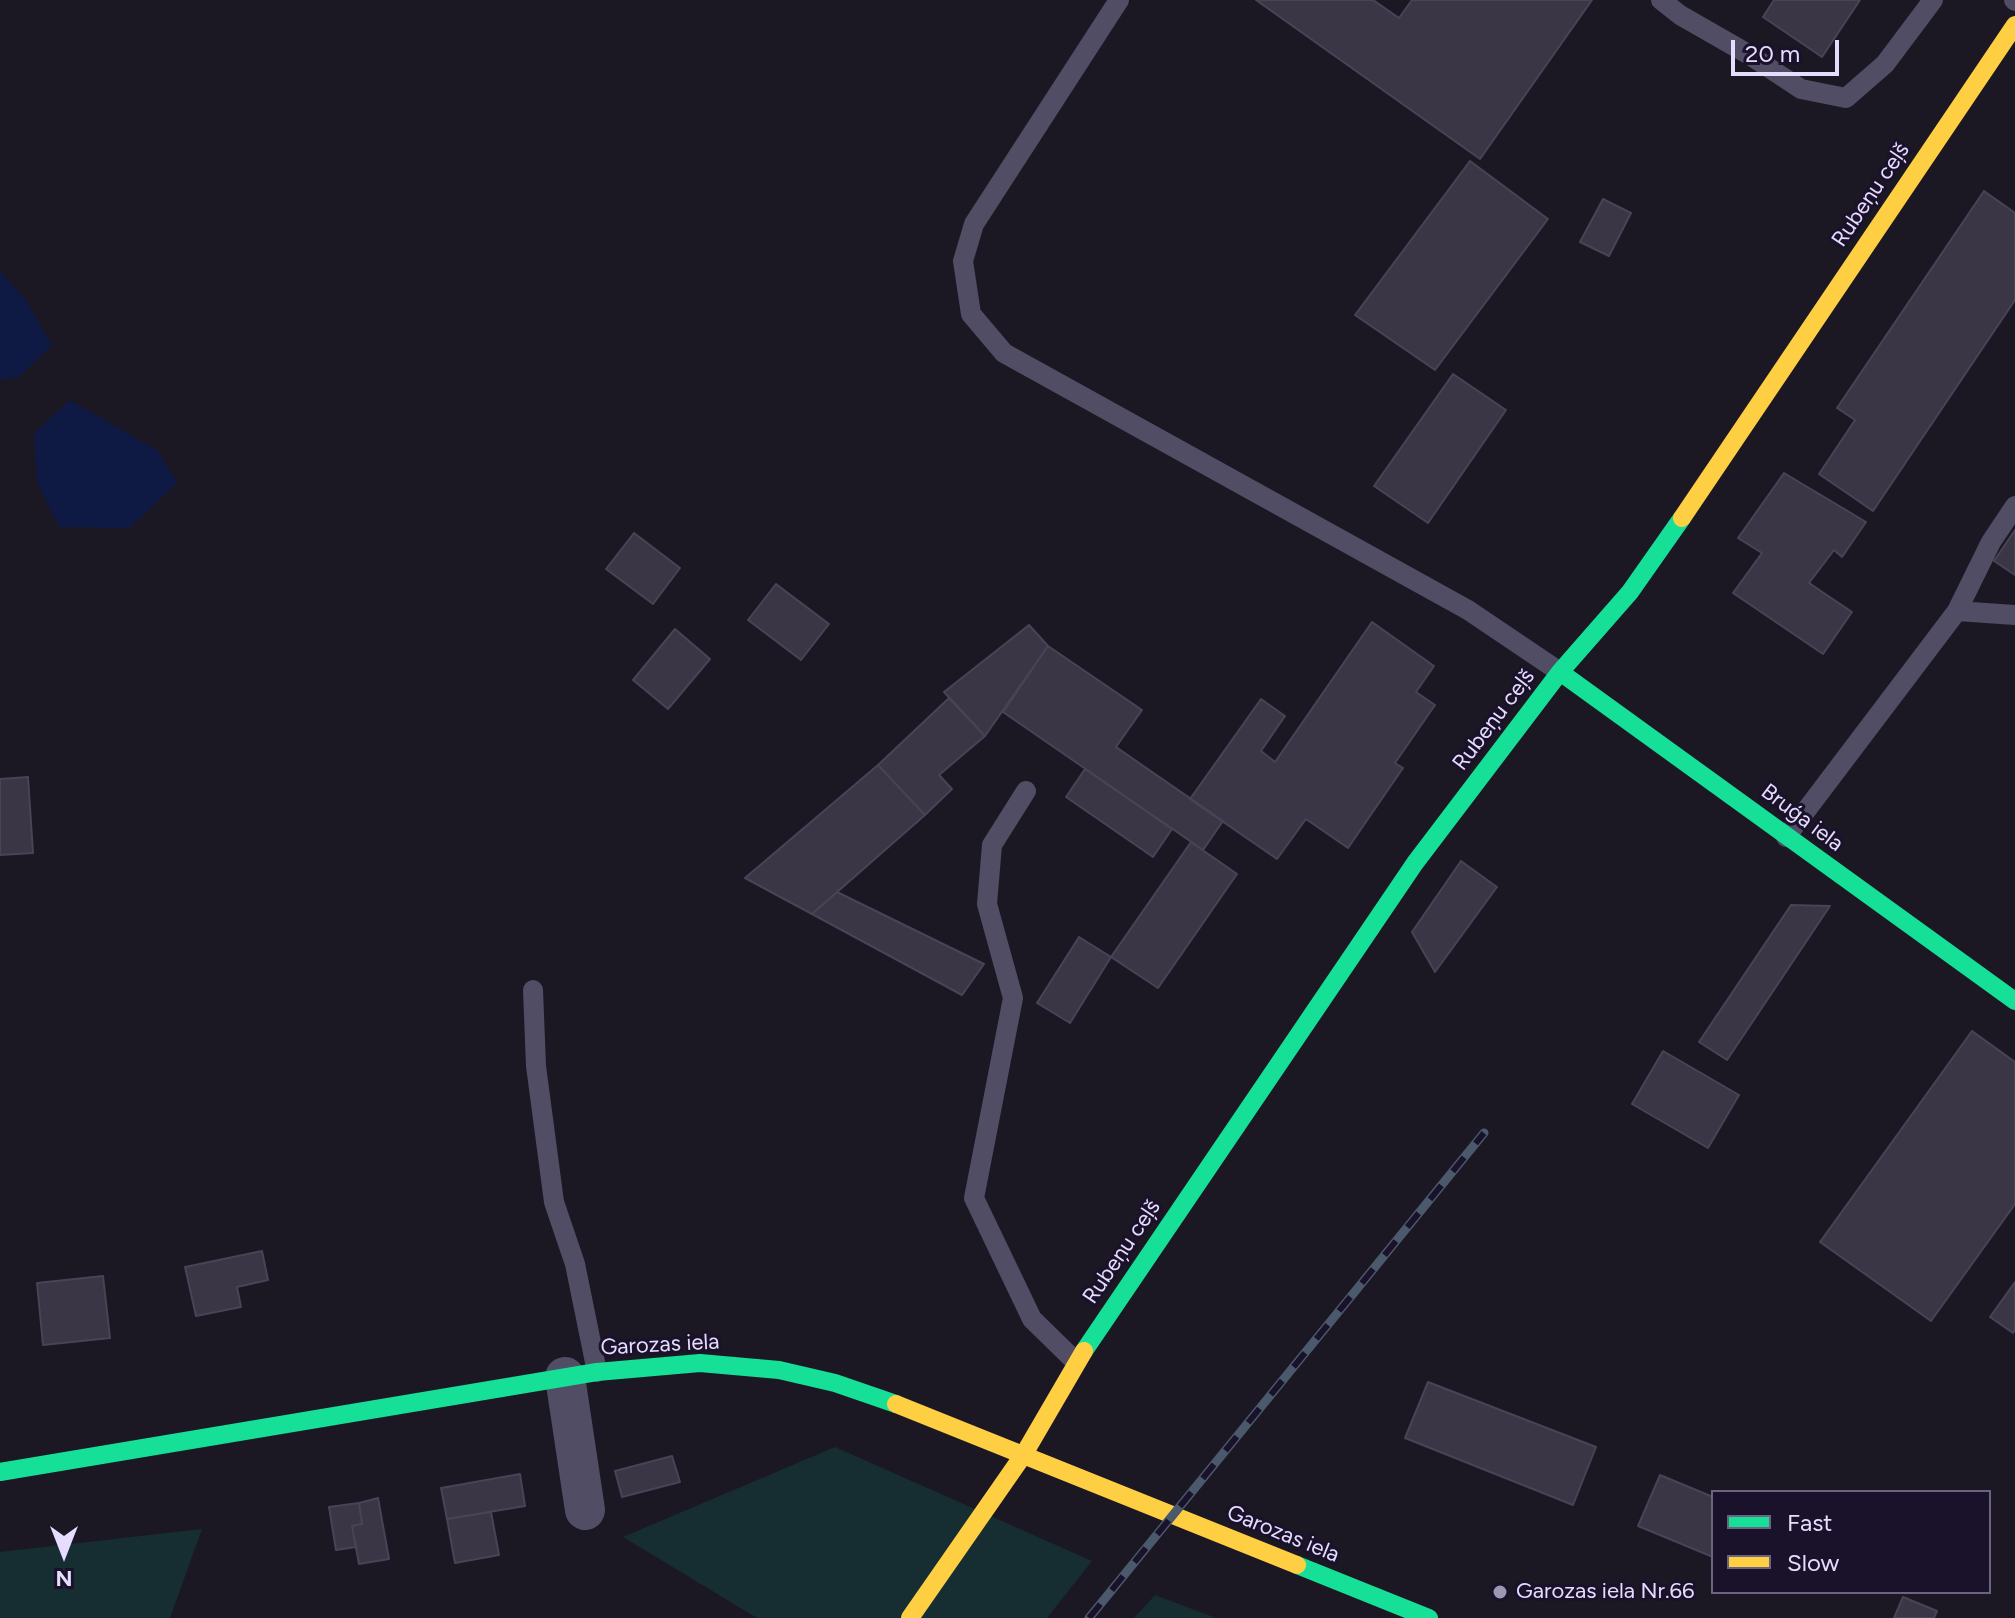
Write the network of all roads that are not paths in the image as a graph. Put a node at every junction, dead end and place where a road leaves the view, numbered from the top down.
1 (1119, 0) edge
2 (1661, 0) edge
3 (1933, 0) edge
4 (2015, 25) edge
5 (2015, 506) edge
6 (1957, 611) junction
7 (2015, 615) edge
8 (1560, 672) junction
9 (1026, 791) dead end
10 (1786, 837) junction
11 (533, 990) dead end
12 (2015, 1001) edge
13 (1076, 1362) junction
14 (581, 1374) junction
15 (1024, 1454) junction
16 (0, 1472) edge
17 (585, 1510) dead end
18 (910, 1618) edge
19 (1429, 1618) edge

1 - 8 lane
2 - 3 lane
4 - 8 street, Rubeņu ceļš
5 - 6 lane
6 - 7 lane
6 - 10 lane
8 - 10 street, Bruģa iela
8 - 13 street, Rubeņu ceļš
9 - 13 lane
10 - 12 street, Bruģa iela
11 - 14 lane
13 - 15 street, Rubeņu ceļš
14 - 15 street, Garozas iela
14 - 16 street, Garozas iela
14 - 17 street
15 - 18 street, Rubeņu ceļš
15 - 19 street, Garozas iela

